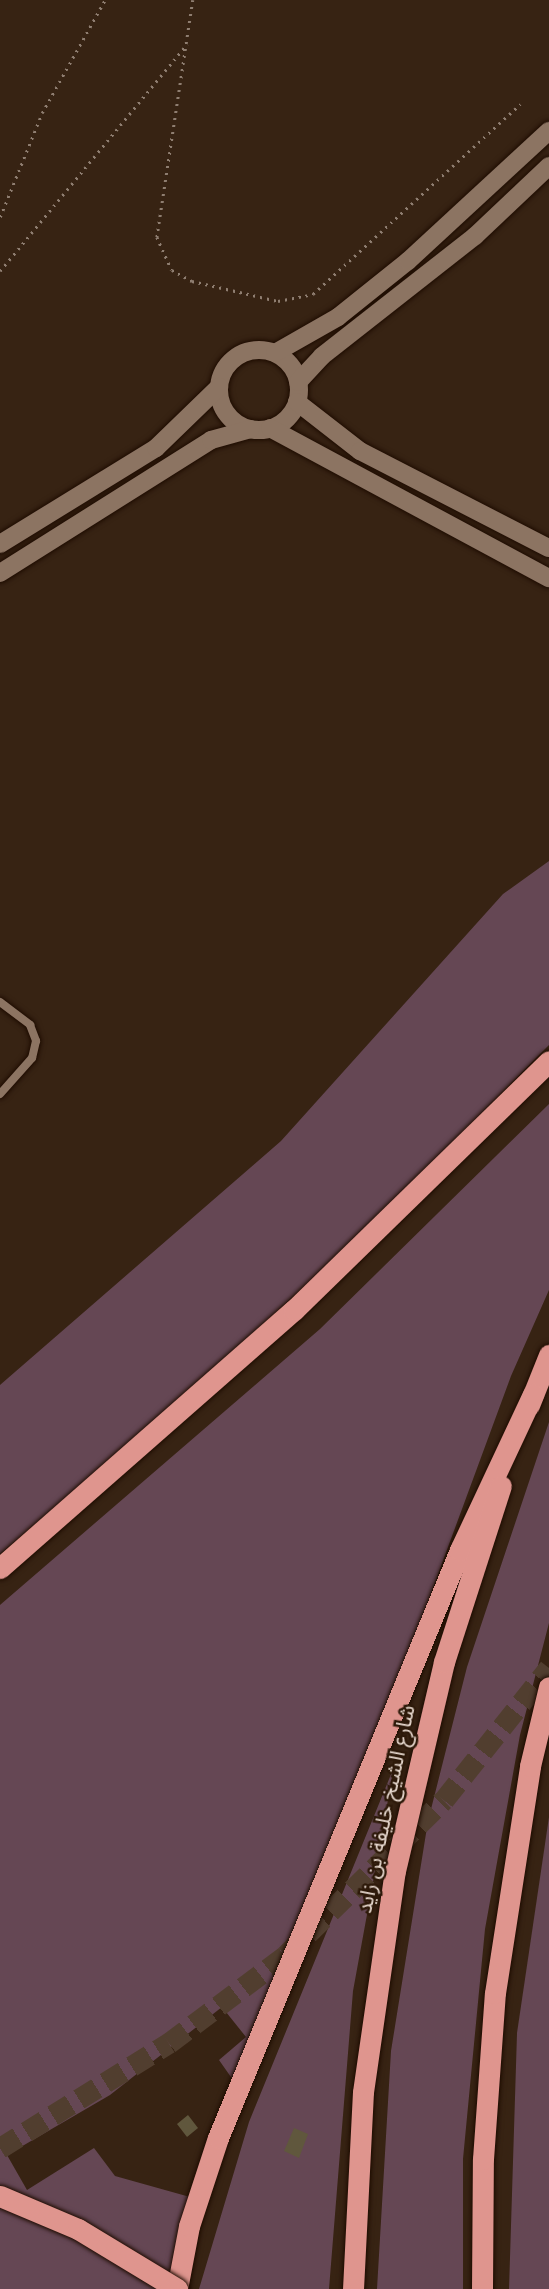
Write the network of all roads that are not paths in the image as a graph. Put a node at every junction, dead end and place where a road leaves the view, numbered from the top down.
1 (549, 131) edge
2 (549, 166) edge
3 (275, 353) junction
4 (298, 382) junction
5 (219, 387) junction
6 (297, 402) junction
7 (270, 428) junction
8 (251, 429) junction
9 (0, 544) edge
10 (549, 548) edge
11 (0, 573) edge
12 (549, 578) edge
13 (0, 1002) edge
14 (549, 1061) edge
15 (0, 1094) edge
16 (549, 1356) edge
17 (533, 1394) junction
18 (0, 1568) edge
19 (549, 1687) edge
20 (0, 2196) edge
21 (177, 2289) edge
22 (353, 2289) edge
23 (482, 2289) edge

1 - 3 street
2 - 4 street
3 - 4 street
3 - 5 street
4 - 6 street
5 - 8 street
5 - 9 street
6 - 7 street
6 - 10 street
7 - 8 street
7 - 12 street
8 - 11 street
13 - 15 lane
14 - 18 highway
16 - 17 highway, شارع الشيخ خليفة بن زايد
17 - 21 highway
17 - 22 highway, شارع الشيخ خليفة بن زايد
19 - 23 highway
20 - 21 highway, bridge

